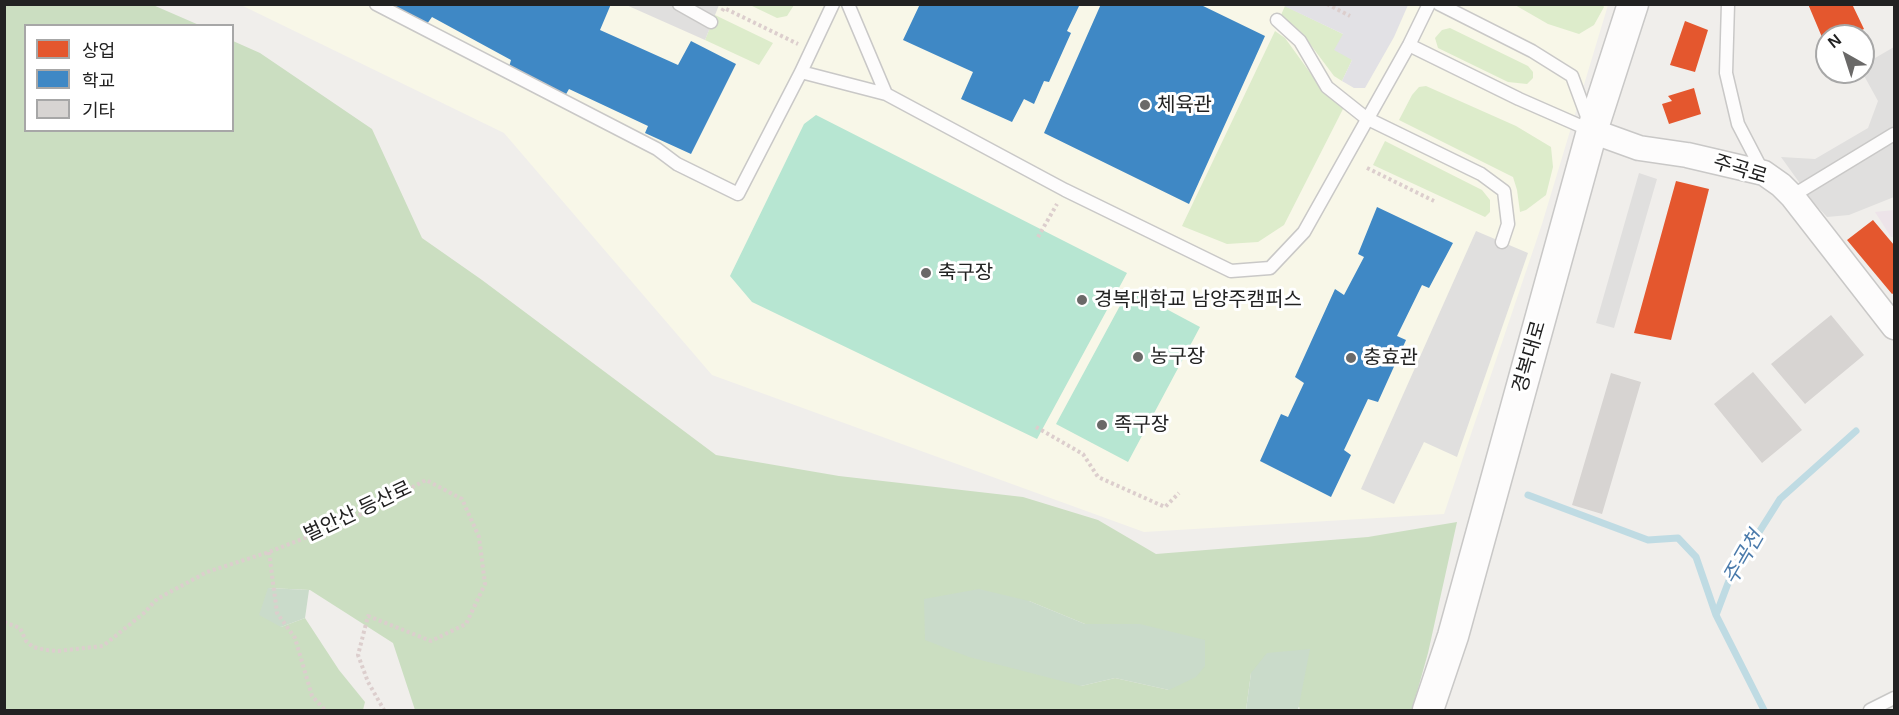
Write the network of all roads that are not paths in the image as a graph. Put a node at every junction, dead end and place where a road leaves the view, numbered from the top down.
1 (376, 4) edge
2 (680, 4) edge
3 (833, 4) edge
4 (848, 4) edge
5 (1429, 4) edge
6 (1439, 4) edge
7 (1634, 4) edge
8 (1728, 4) edge
9 (1277, 20) dead end
10 (711, 22) road end
11 (1409, 45) junction
12 (801, 72) junction
13 (886, 94) junction
14 (1366, 118) junction
15 (1592, 131) junction
16 (1894, 134) edge
17 (1764, 173) junction
18 (1792, 195) junction
19 (1502, 242) dead end
20 (1894, 325) edge
21 (1894, 698) edge
22 (1428, 711) edge
23 (1870, 711) edge

1 - 12 lane
2 - 10 lane
3 - 12 lane
4 - 13 lane
5 - 11 lane
6 - 15 lane
7 - 15 street, 경복대로
8 - 17 lane
9 - 14 lane
11 - 14 lane
11 - 15 lane
12 - 13 lane
13 - 14 lane
14 - 19 lane
15 - 17 street, 주곡로
15 - 22 street, 경복대로
16 - 18 lane
17 - 18 street, 주곡로
18 - 20 street, 주곡로
21 - 23 lane

